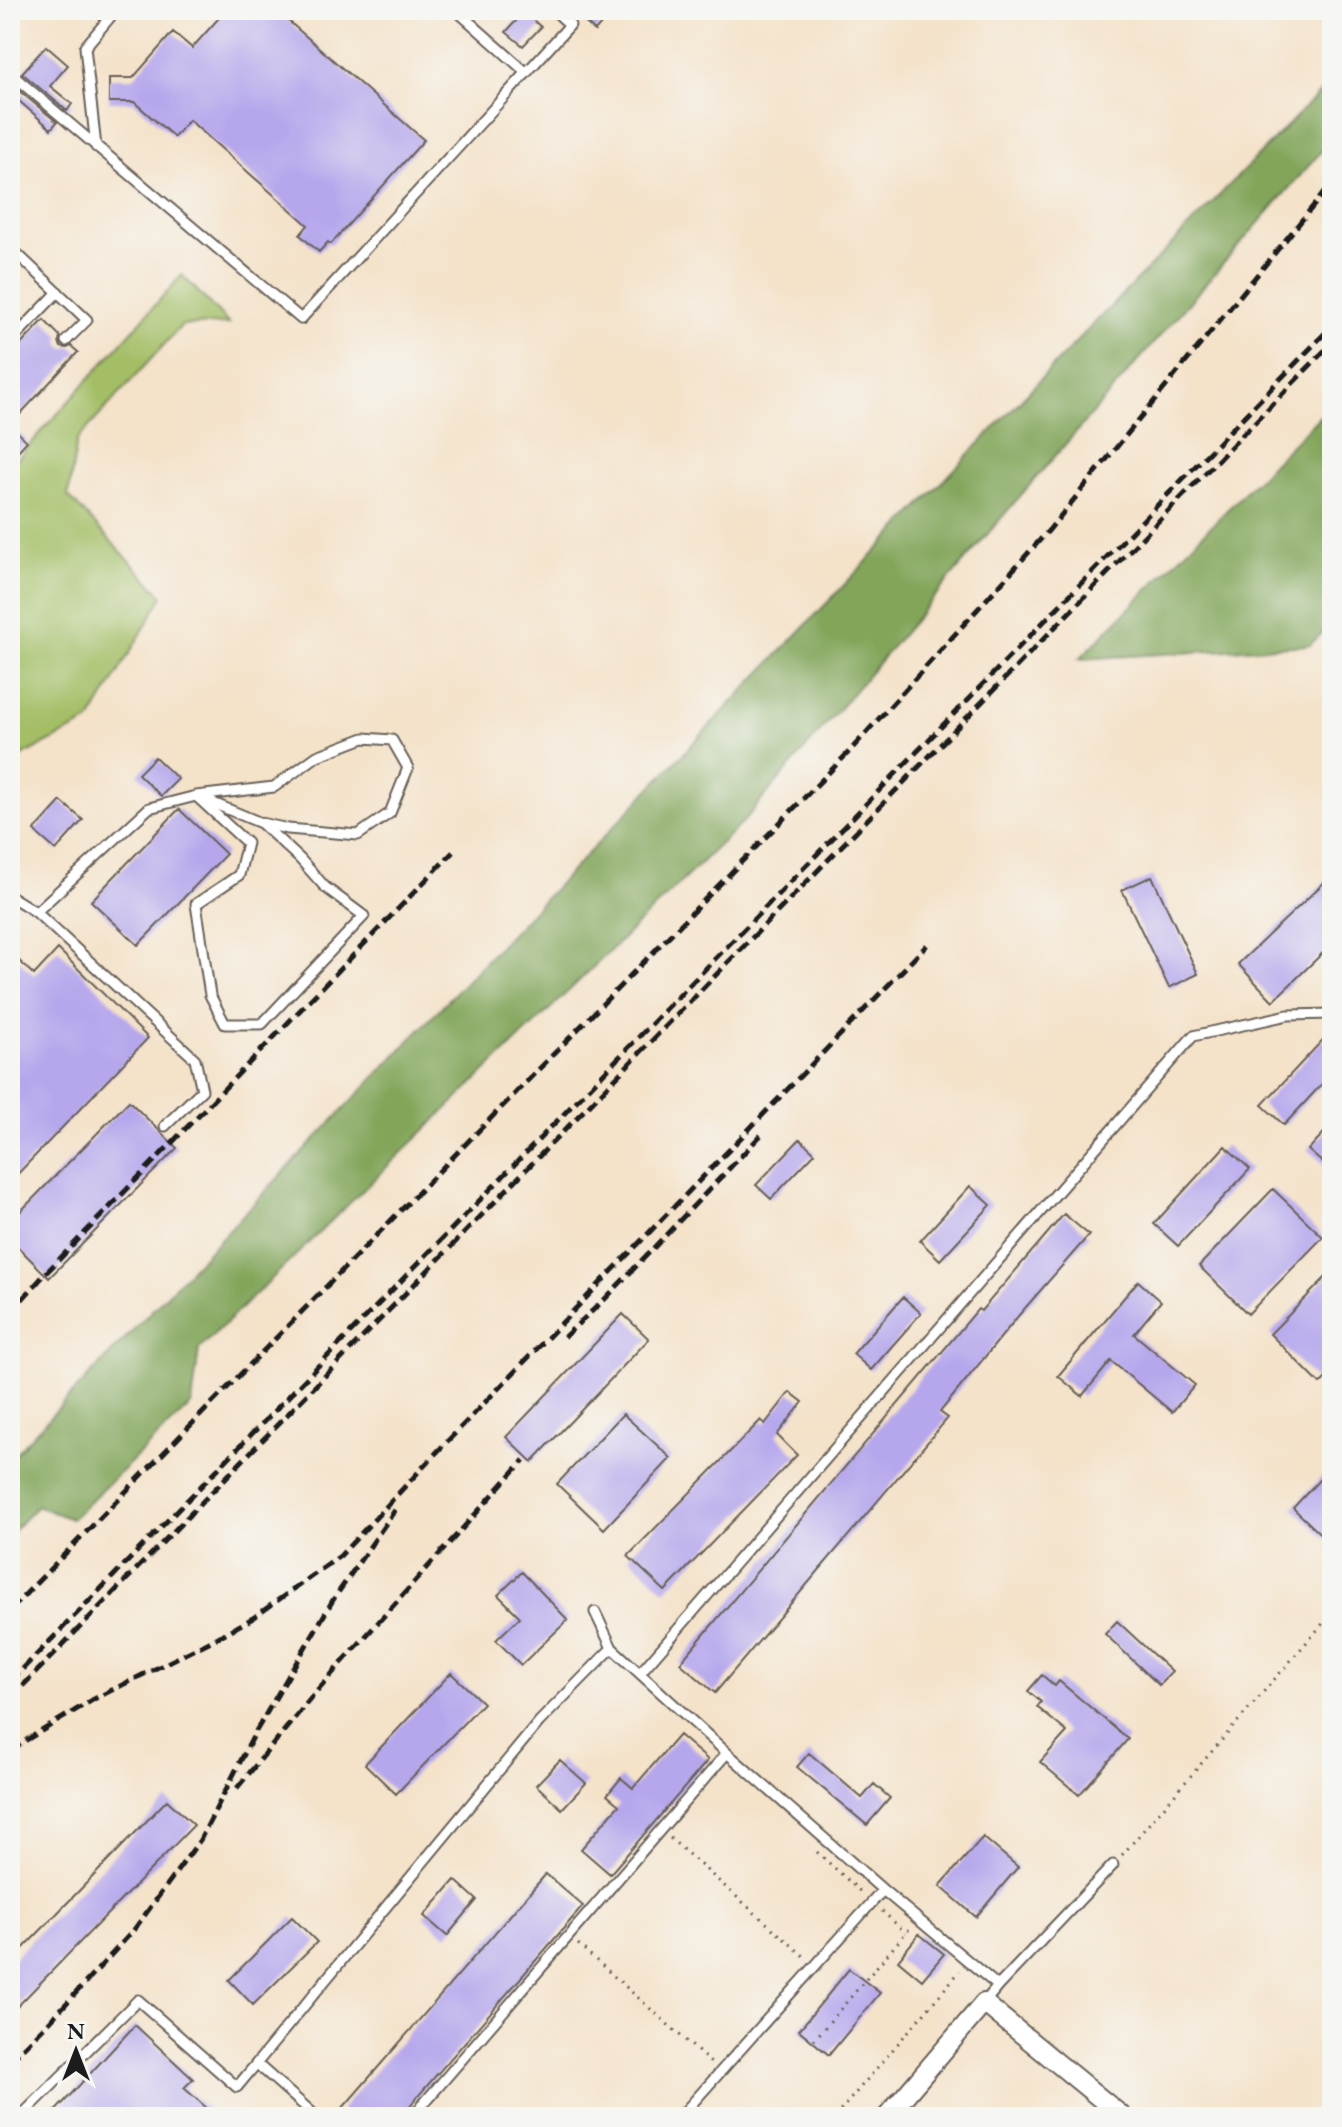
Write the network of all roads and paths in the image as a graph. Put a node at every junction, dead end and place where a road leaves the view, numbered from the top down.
1 (116, 10) edge
2 (456, 10) edge
3 (554, 10) edge
4 (10, 73) edge
5 (527, 73) junction
6 (96, 147) junction
7 (10, 247) edge
8 (58, 292) junction
9 (66, 341) dead end
10 (10, 342) edge
11 (196, 796) junction
12 (261, 823) junction
13 (10, 896) edge
14 (36, 912) junction
15 (1332, 1014) edge
16 (165, 1126) dead end
17 (595, 1612) dead end
18 (1332, 1613) edge
19 (612, 1648) junction
20 (640, 1673) junction
21 (727, 1753) junction
22 (661, 1830) junction
23 (1113, 1865) joint
24 (883, 1890) junction
25 (918, 1920) junction
26 (569, 1936) junction
27 (967, 1962) junction
28 (815, 1966) junction
29 (998, 1986) junction
30 (984, 2003) junction
31 (814, 2040) dead end
32 (257, 2064) junction
33 (721, 2072) junction
34 (20, 2117) edge
35 (317, 2117) edge
36 (412, 2117) edge
37 (680, 2117) edge
38 (835, 2117) edge
39 (887, 2117) edge
40 (1020, 2117) edge
41 (1041, 2117) edge
42 (1123, 2117) edge

1 - 6 lane
2 - 5 lane
3 - 5 lane
4 - 6 lane
5 - 6 lane
7 - 8 lane
8 - 9 lane
8 - 10 lane
11 - 12 lane
11 - 12 lane
11 - 12 lane
11 - 14 lane
13 - 14 lane
14 - 16 lane
15 - 20 lane
17 - 19 lane
18 - 23 path
19 - 20 lane
19 - 32 lane
20 - 21 lane
21 - 22 lane
21 - 24 lane
22 - 26 lane
22 - 28 path
23 - 29 lane
24 - 25 lane
24 - 28 lane
25 - 27 lane
25 - 31 path
26 - 33 path
26 - 36 lane
27 - 29 lane
27 - 38 path
28 - 33 lane
29 - 30 lane
30 - 39 street
30 - 42 street
32 - 34 lane
32 - 35 lane
33 - 37 lane
40 - 41 path

